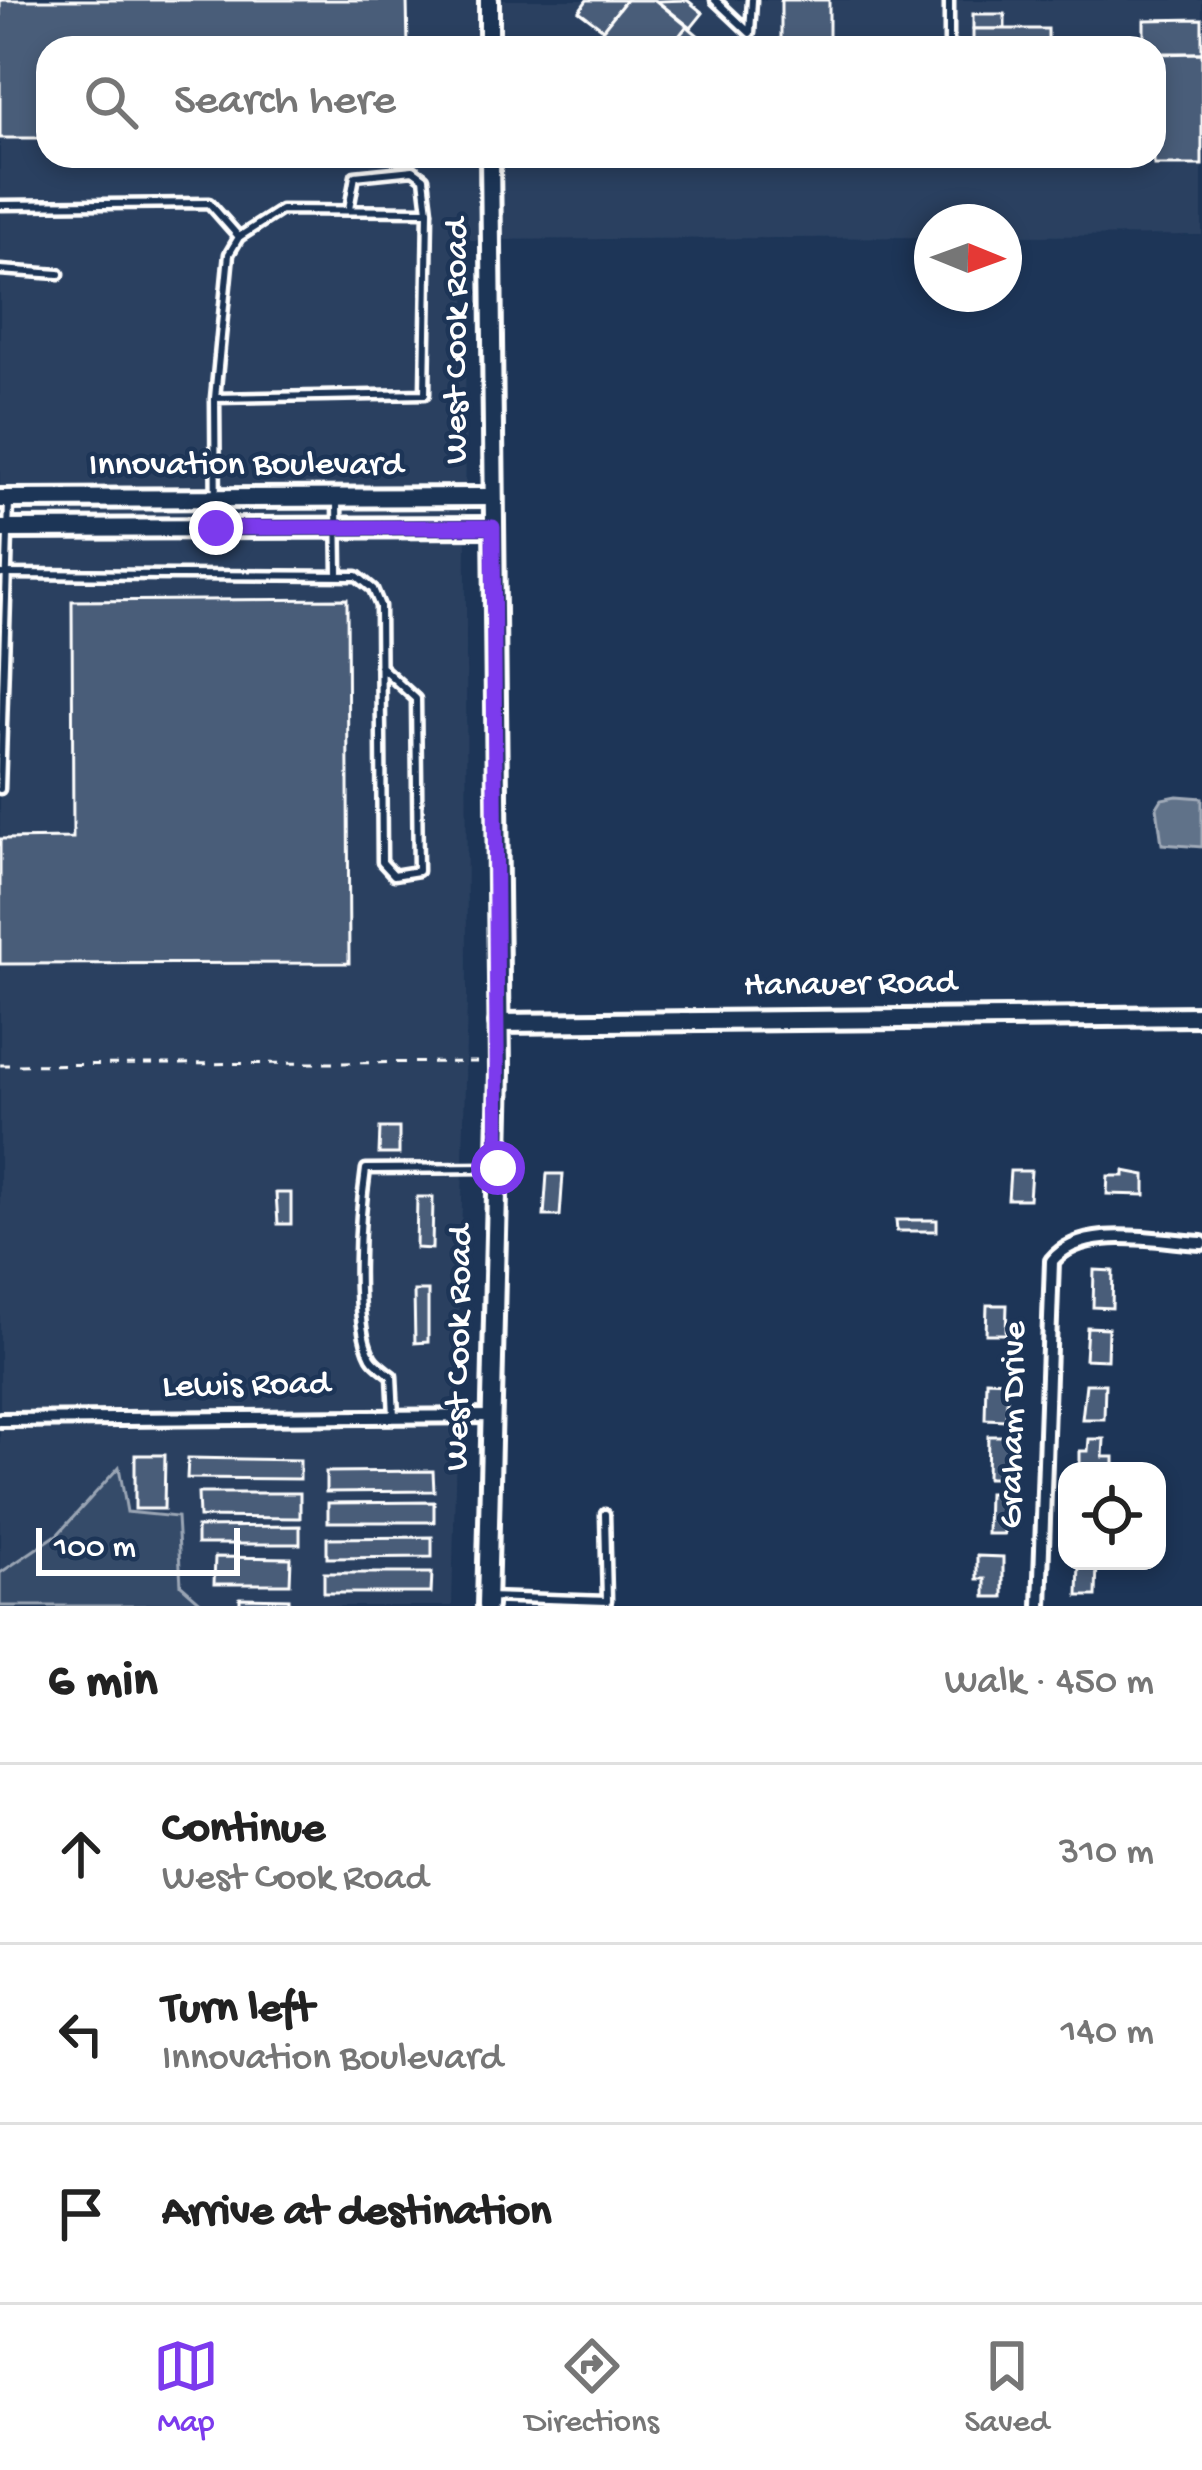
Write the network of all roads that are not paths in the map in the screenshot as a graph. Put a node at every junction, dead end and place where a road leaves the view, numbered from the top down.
1 (489, 0) edge
2 (715, 0) edge
3 (752, 0) edge
4 (949, 0) edge
5 (489, 36) edge
6 (950, 36) edge
7 (490, 168) edge
8 (0, 205) edge
9 (349, 211) junction
10 (428, 211) junction
11 (239, 237) junction
12 (0, 270) edge
13 (59, 274) dead end
14 (214, 398) junction
15 (492, 497) junction
16 (4, 499) edge
17 (215, 500) junction
18 (337, 500) junction
19 (493, 527) junction
20 (216, 528) junction
21 (4, 529) edge
22 (337, 529) junction
23 (338, 572) junction
24 (3, 574) edge
25 (380, 667) junction
26 (0, 789) edge
27 (1202, 1016) edge
28 (499, 1023) junction
29 (498, 1168) junction
30 (1202, 1243) edge
31 (493, 1415) junction
32 (394, 1416) junction
33 (0, 1420) edge
34 (605, 1514) dead end
35 (487, 1602) edge
36 (1040, 1606) edge

1 - 5 street
2 - 3 lane
4 - 6 lane
7 - 15 street, West Cook Road
8 - 11 lane
9 - 10 lane
9 - 10 lane
9 - 11 lane
10 - 14 lane
11 - 14 lane
12 - 13 lane
14 - 17 lane
15 - 18 street, Innovation Boulevard
15 - 19 street, West Cook Road
16 - 17 street, Innovation Boulevard
16 - 21 lane
17 - 18 street, Innovation Boulevard
17 - 20 lane
18 - 22 lane
19 - 22 street, Innovation Boulevard
19 - 28 street, West Cook Road
20 - 21 street, Innovation Boulevard
20 - 22 street, Innovation Boulevard
21 - 24 lane
22 - 23 lane
23 - 24 lane
23 - 25 lane
24 - 26 lane
25 - 25 lane
27 - 28 street, Hanauer Road
28 - 29 street, West Cook Road
29 - 31 street, West Cook Road
29 - 32 lane
30 - 36 street, Graham Drive
31 - 32 street, Lewis Road
31 - 35 street, West Cook Road
32 - 33 street, Lewis Road
34 - 35 lane

